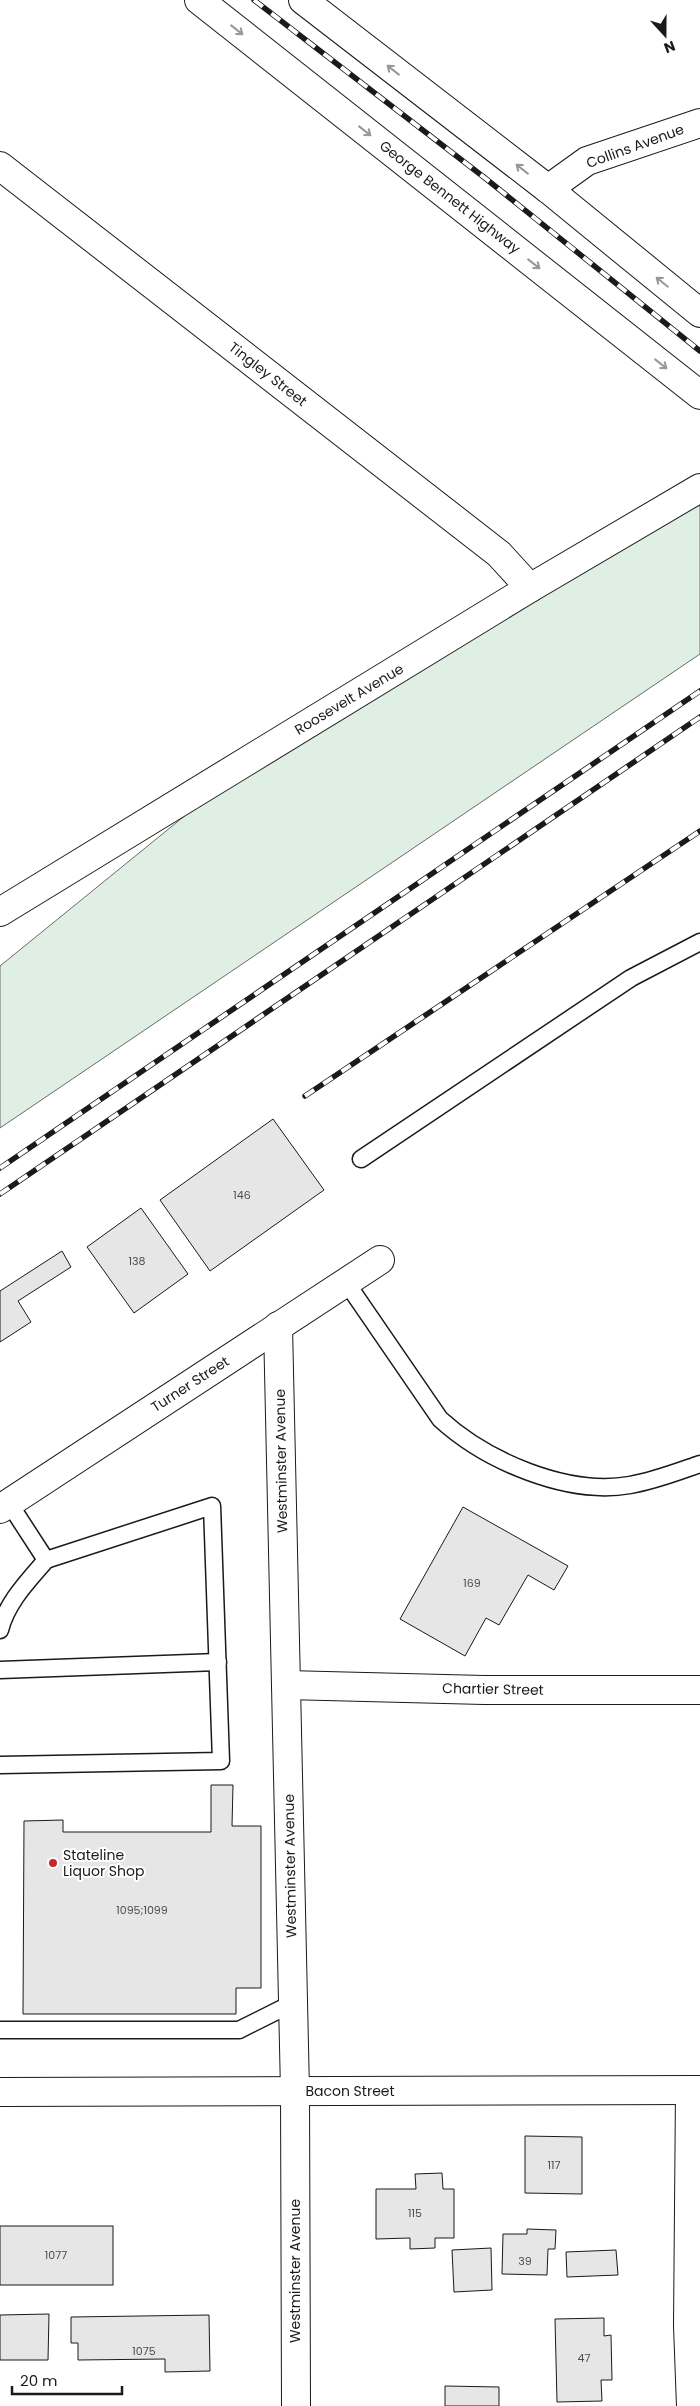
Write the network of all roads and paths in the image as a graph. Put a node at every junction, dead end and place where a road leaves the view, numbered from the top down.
1 (199, 0) edge
2 (303, 0) edge
3 (700, 123) edge
4 (0, 166) edge
5 (548, 189) junction
6 (700, 313) edge
7 (700, 395) edge
8 (700, 488) edge
9 (530, 588) junction
10 (0, 912) edge
11 (700, 942) edge
12 (361, 1159) dead end
13 (380, 1260) dead end
14 (346, 1282) junction
15 (278, 1326) junction
16 (700, 1464) edge
17 (5, 1506) edge
18 (46, 1560) junction
19 (0, 1630) edge
20 (218, 1662) junction
21 (0, 1670) edge
22 (286, 1685) junction
23 (700, 1690) edge
24 (0, 1765) edge
25 (293, 2003) junction
26 (0, 2030) edge
27 (695, 2090) edge
28 (295, 2091) junction
29 (0, 2092) edge
30 (296, 2406) edge
31 (691, 2406) edge

1 -> 7 street, George Bennett Highway
5 -> 2 street
3 - 5 street, Collins Avenue
4 - 9 street, Tingley Street
6 -> 5 street
8 - 9 street, Roosevelt Avenue
9 - 10 street, Roosevelt Avenue
11 - 12 lane
13 - 14 street, Turner Street
14 - 15 street, Turner Street
14 - 16 lane
15 - 17 street, Turner Street
15 - 22 street, Westminster Avenue
17 - 18 lane
18 - 19 lane
18 - 20 lane
20 - 21 lane
20 - 24 lane
22 - 23 street, Chartier Street
22 - 25 street, Westminster Avenue
25 - 26 lane
25 - 28 street, Westminster Avenue
27 - 28 street, Bacon Street
27 - 31 street
28 - 29 street, Bacon Street
28 - 30 street, Westminster Avenue

